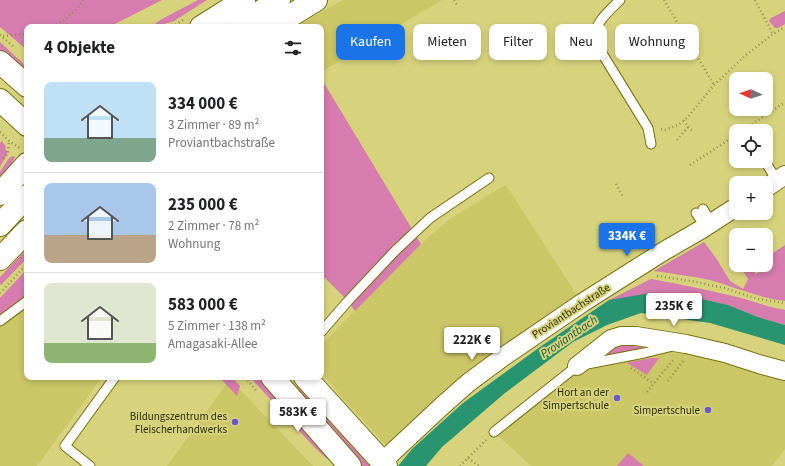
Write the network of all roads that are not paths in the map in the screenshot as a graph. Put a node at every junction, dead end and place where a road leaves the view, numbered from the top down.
1 (244, 0) edge
2 (279, 0) edge
3 (316, 0) edge
4 (620, 0) edge
5 (626, 0) edge
6 (610, 10) junction
7 (205, 24) edge
8 (242, 24) edge
9 (277, 24) edge
10 (0, 62) edge
11 (24, 83) edge
12 (0, 100) edge
13 (24, 123) edge
14 (651, 144) dead end
15 (24, 167) edge
16 (768, 168) edge
17 (490, 178) dead end
18 (776, 181) edge
19 (0, 194) edge
20 (24, 199) edge
21 (729, 209) edge
22 (0, 225) edge
23 (24, 234) edge
24 (0, 259) edge
25 (24, 303) edge
26 (0, 321) edge
27 (324, 329) edge
28 (577, 366) joint
29 (785, 371) edge
30 (113, 380) edge
31 (289, 383) edge
32 (494, 432) road end
33 (384, 464) edge
34 (90, 466) edge
35 (350, 466) edge

1 - 7 main road
2 - 8 main road
3 - 9 main road
4 - 6 lane
5 - 6 lane
6 - 14 lane
10 - 11 main road
12 - 13 main road
15 - 19 main road
16 - 18 lane
17 - 27 lane
20 - 22 main road
21 - 33 street, Proviantbachstraße
23 - 24 main road
25 - 26 lane
28 - 29 street
28 - 32 lane
30 - 34 lane
31 - 33 main road
31 - 35 main road

